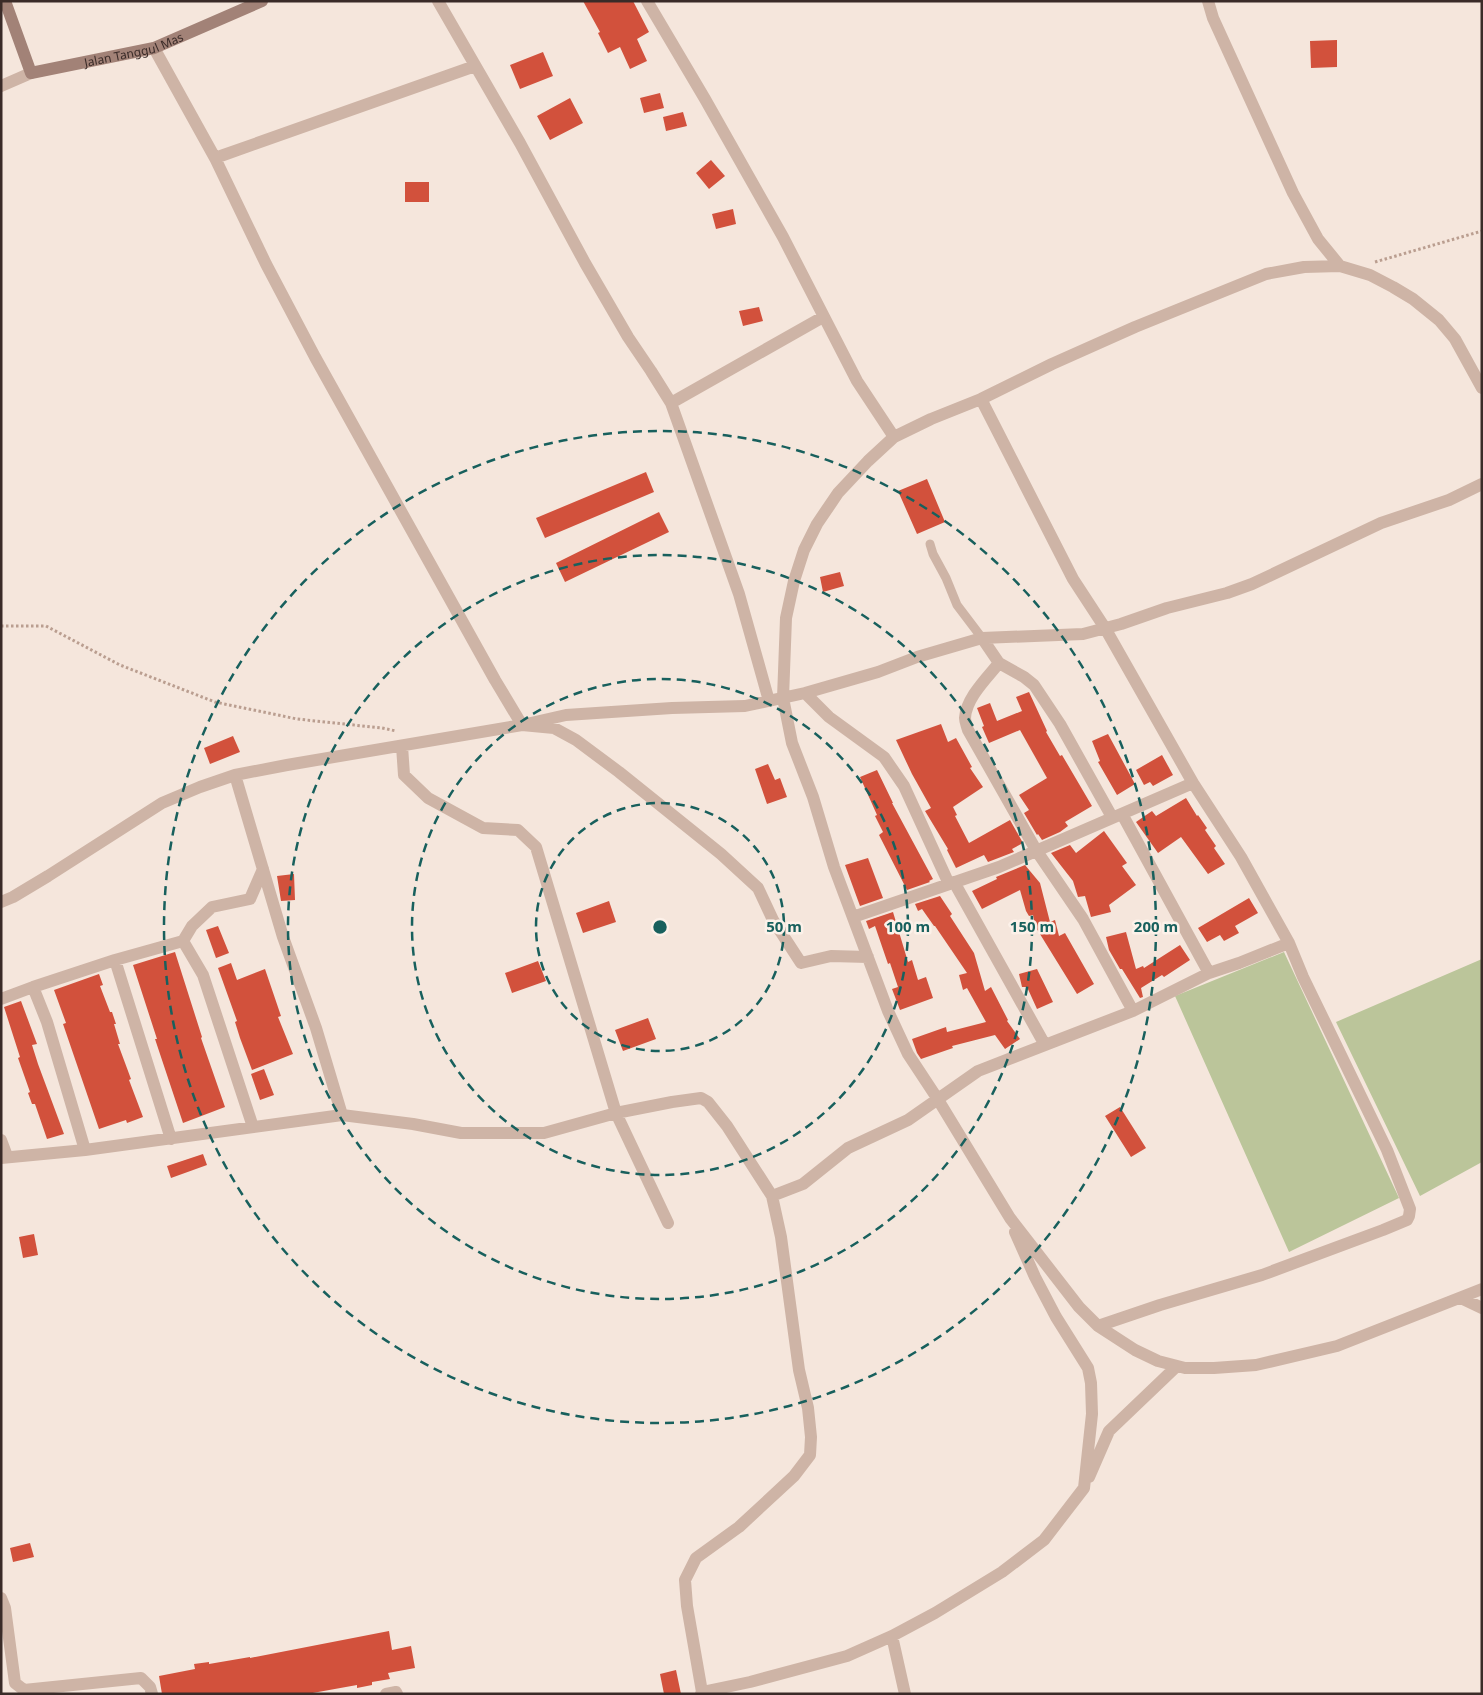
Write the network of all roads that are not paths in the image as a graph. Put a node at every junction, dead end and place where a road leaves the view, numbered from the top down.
1 (5, 1) edge
2 (262, 1) edge
3 (438, 1) edge
4 (647, 1) edge
5 (1208, 1) edge
6 (154, 48) junction
7 (476, 66) junction
8 (31, 73) junction
9 (1, 86) edge
10 (215, 158) junction
11 (1340, 266) junction
12 (823, 317) junction
13 (1482, 388) edge
14 (981, 399) junction
15 (670, 403) junction
16 (894, 437) junction
17 (1482, 484) edge
18 (930, 544) dead end
19 (1105, 628) junction
20 (982, 638) junction
21 (999, 663) junction
22 (805, 693) junction
23 (782, 698) junction
24 (769, 702) junction
25 (522, 725) junction
26 (402, 746) junction
27 (236, 776) junction
28 (1193, 783) junction
29 (1117, 816) junction
30 (1036, 850) junction
31 (263, 870) junction
32 (951, 883) junction
33 (1, 902) edge
34 (853, 918) junction
35 (183, 941) junction
36 (1289, 943) junction
37 (868, 958) junction
38 (115, 960) junction
39 (1209, 972) junction
40 (33, 987) junction
41 (1, 998) edge
42 (1133, 1011) junction
43 (1045, 1045) junction
44 (937, 1098) junction
45 (616, 1113) junction
46 (342, 1115) junction
47 (253, 1126) junction
48 (1, 1140) edge
49 (171, 1140) junction
50 (84, 1150) junction
51 (4, 1157) edge
52 (772, 1196) junction
53 (1010, 1218) junction
54 (668, 1223) dead end
55 (1482, 1289) edge
56 (1461, 1298) junction
57 (1482, 1308) edge
58 (1098, 1326) junction
59 (1177, 1366) junction
60 (1084, 1488) junction
61 (1, 1598) edge
62 (892, 1636) junction
63 (702, 1693) edge
64 (152, 1694) edge
65 (386, 1694) edge
66 (397, 1694) edge
67 (905, 1694) edge

1 - 8 street
2 - 6 street, Jalan Tanggul Mas
3 - 7 street
4 - 12 street
5 - 11 street
6 - 8 street, Jalan Tanggul Mas
6 - 10 street
7 - 10 street
7 - 15 street
8 - 9 street, Jalan Tanggul Mas
10 - 25 street
11 - 13 street
11 - 14 street
12 - 15 street
12 - 16 street
14 - 16 street
14 - 19 street
15 - 24 street
16 - 23 street
17 - 19 street
18 - 20 lane
19 - 20 street
19 - 28 street
20 - 21 street
20 - 22 street
21 - 29 street
21 - 30 street
22 - 23 street
22 - 32 street
23 - 24 street
23 - 34 street
24 - 25 street
25 - 26 street
25 - 37 street
26 - 27 street
26 - 45 street
27 - 31 street
27 - 33 street
28 - 29 street
28 - 36 street
29 - 30 street
29 - 39 street
30 - 32 street
30 - 42 street
31 - 35 street
31 - 46 street
32 - 34 street
32 - 43 street
34 - 37 street
35 - 38 street
35 - 47 street
36 - 39 street
36 - 58 street
37 - 44 street
38 - 40 street
38 - 49 street
39 - 42 street
40 - 41 street
40 - 50 street
42 - 43 street
43 - 44 street
44 - 52 street
44 - 53 street
45 - 46 street
45 - 52 street
45 - 54 street
46 - 47 street
47 - 49 street
48 - 51 street
49 - 50 street
50 - 51 street
52 - 63 street
53 - 58 street
53 - 60 street
55 - 56 street
56 - 57 street
56 - 59 street
58 - 59 street
59 - 60 street
60 - 62 street
61 - 64 street
62 - 63 street
62 - 67 street
65 - 66 street

